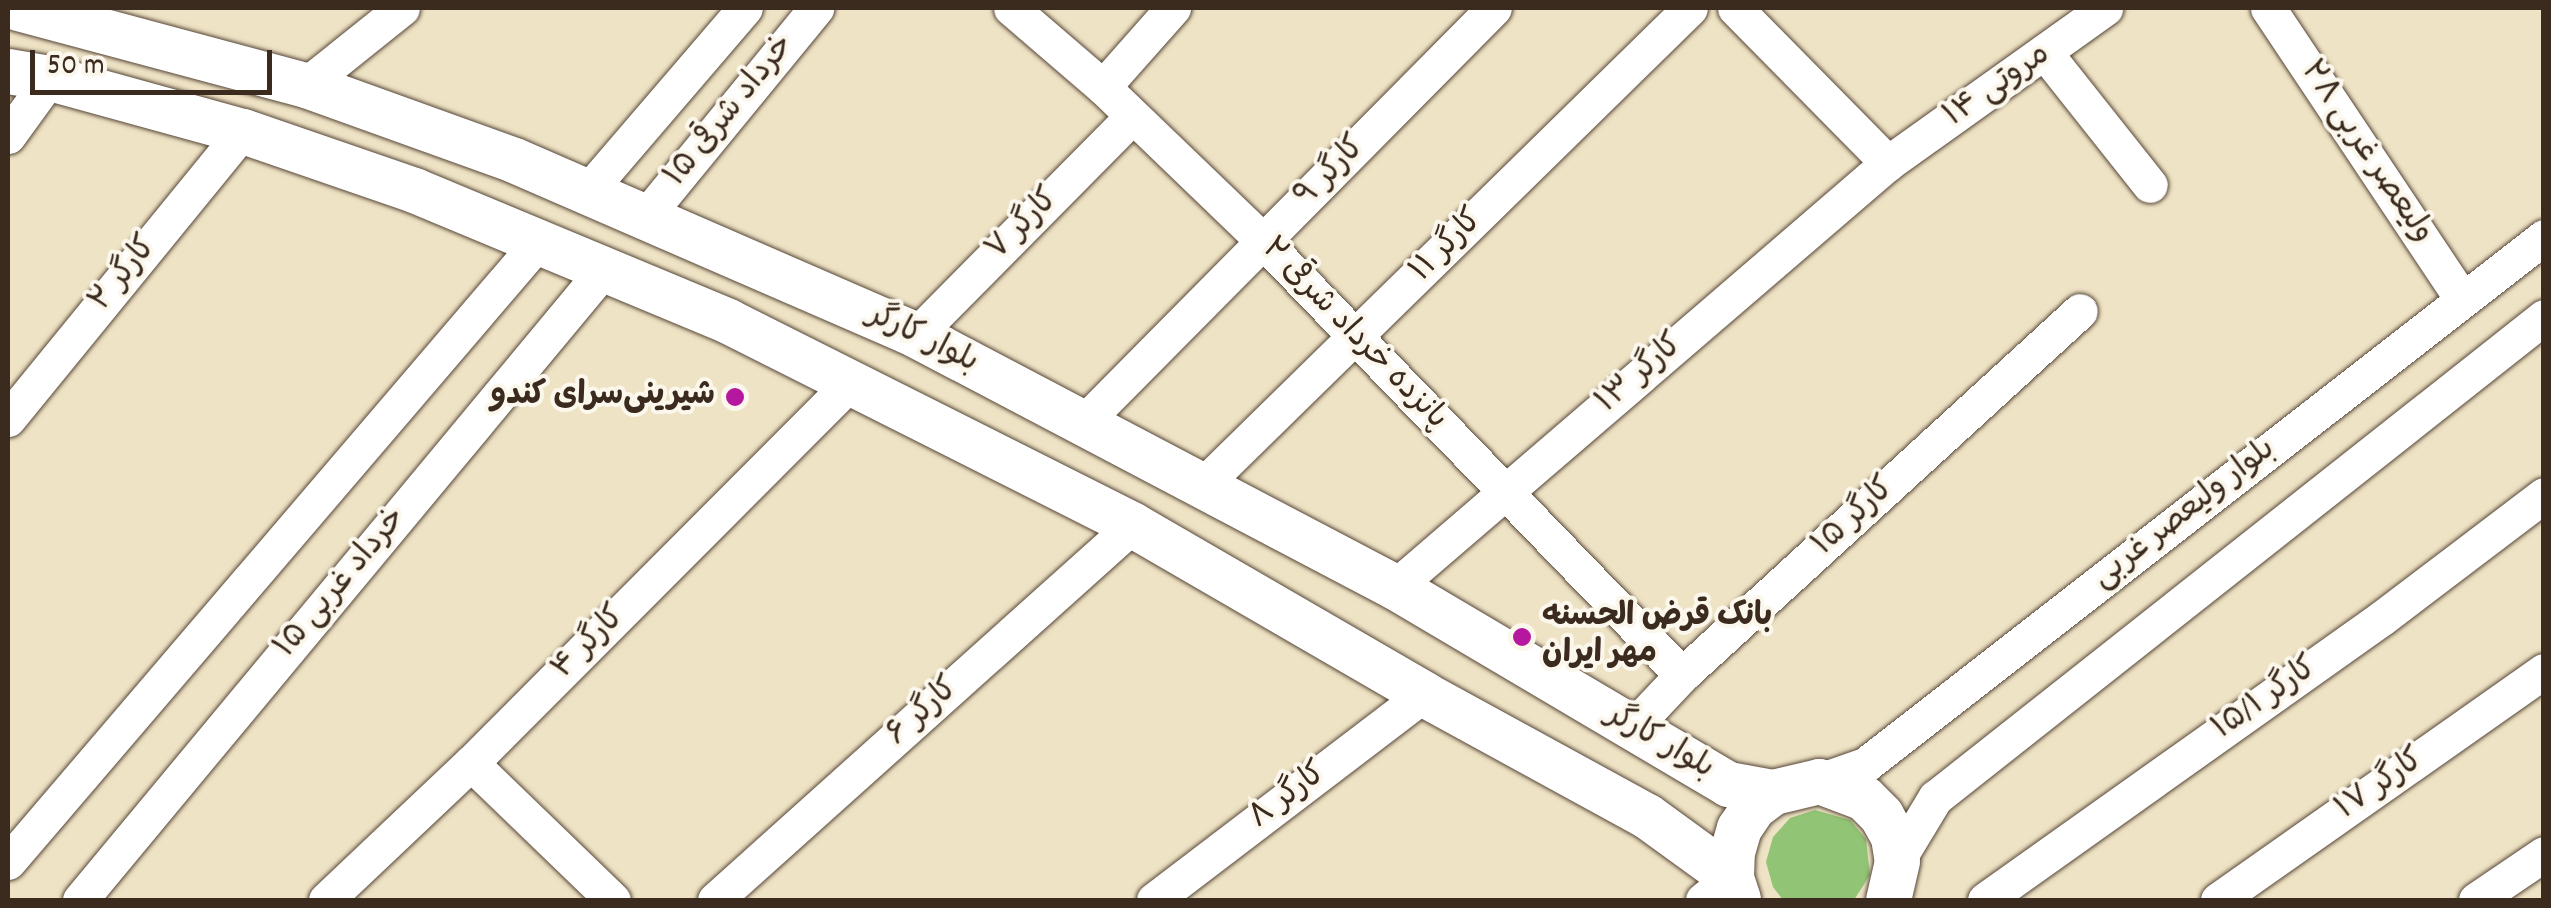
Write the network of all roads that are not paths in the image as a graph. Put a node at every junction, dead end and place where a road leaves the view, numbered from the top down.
1 (18, 8) edge
2 (402, 8) edge
3 (816, 8) edge
4 (1011, 8) edge
5 (1173, 8) edge
6 (1494, 8) edge
7 (1690, 8) edge
8 (1736, 8) edge
9 (2105, 8) edge
10 (2268, 8) edge
11 (725, 16) edge
12 (2046, 54) junction
13 (29, 74) edge
14 (306, 85) junction
15 (1103, 87) junction
16 (1132, 117) junction
17 (243, 131) junction
18 (8, 136) edge
19 (1888, 164) junction
20 (2150, 185) dead end
21 (588, 191) junction
22 (646, 216) junction
23 (2544, 236) edge
24 (540, 240) junction
25 (1264, 242) junction
26 (605, 268) junction
27 (2462, 299) junction
28 (2080, 311) dead end
29 (2544, 317) edge
30 (916, 335) junction
31 (1357, 336) junction
32 (849, 384) junction
33 (8, 419) edge
34 (1084, 421) junction
35 (1204, 484) junction
36 (1504, 493) junction
37 (2540, 504) edge
38 (1133, 525) junction
39 (1395, 587) junction
40 (2544, 671) edge
41 (1682, 676) junction
42 (1424, 694) junction
43 (1632, 728) junction
44 (472, 763) junction
45 (1819, 781) junction
46 (1773, 792) junction
47 (2544, 854) edge
48 (8, 862) edge
49 (1897, 887) edge
50 (1724, 893) edge
51 (80, 900) edge
52 (326, 900) edge
53 (613, 900) edge
54 (715, 900) edge
55 (1154, 900) edge
56 (1985, 900) edge
57 (2218, 900) edge
58 (2476, 900) edge

1 - 14 main road, بلوار کارگر
2 - 14 street
3 - 22 street, ۱۵ خرداد شرقی
4 - 15 street, پانزده خرداد شرقی ۲
5 - 15 street
6 - 25 street, کارگر ۹
7 - 31 street, کارگر ۱۱
8 - 19 street
9 - 12 street, مروتی ۱۴
10 - 27 street, ولیعصر غربی ۲۸
11 - 21 street, ۱۵ خرداد شرقی
12 - 19 street, مروتی ۱۴
12 - 20 street
13 - 17 main road
13 - 18 street
14 - 21 main road, بلوار کارگر
15 - 16 street, پانزده خرداد شرقی ۲
16 - 25 street, پانزده خرداد شرقی ۲
16 - 30 street, کارگر ۷
17 - 24 main road
17 - 33 street, کارگر ۲
19 - 36 street, کارگر ۱۳
21 - 22 main road, بلوار کارگر
22 - 30 main road, بلوار کارگر
23 - 27 street, بلوار ولیعصر غربی
24 - 26 main road
24 - 48 street
25 - 31 street, پانزده خرداد شرقی ۲
25 - 34 street, کارگر ۹
26 - 32 main road
26 - 51 street, ۱۵ خرداد غربی
27 - 45 street, بلوار ولیعصر غربی
28 - 41 street, کارگر ۱۵
29 - 49 street, بلوار ولیعصر غربی
30 - 34 main road, بلوار کارگر
31 - 35 street, کارگر ۱۱
31 - 36 street, پانزده خرداد شرقی ۲
32 - 38 main road
32 - 44 street, کارگر ۴
34 - 35 main road, بلوار کارگر
35 - 39 main road, بلوار کارگر
36 - 39 street, کارگر ۱۳
36 - 41 street, پانزده خرداد شرقی ۲
37 - 56 street, کارگر ۱۵/۱
38 - 42 main road
38 - 54 street, کارگر ۶
39 - 43 main road, بلوار کارگر
40 - 57 street, کارگر ۱۷
41 - 43 street, کارگر ۱۵
42 - 50 main road
42 - 55 street, کارگر ۸
43 - 46 main road, بلوار کارگر
44 - 52 street, کارگر ۴
44 - 53 street
45 - 46 main road
45 - 49 main road
46 - 50 main road
47 - 58 street

